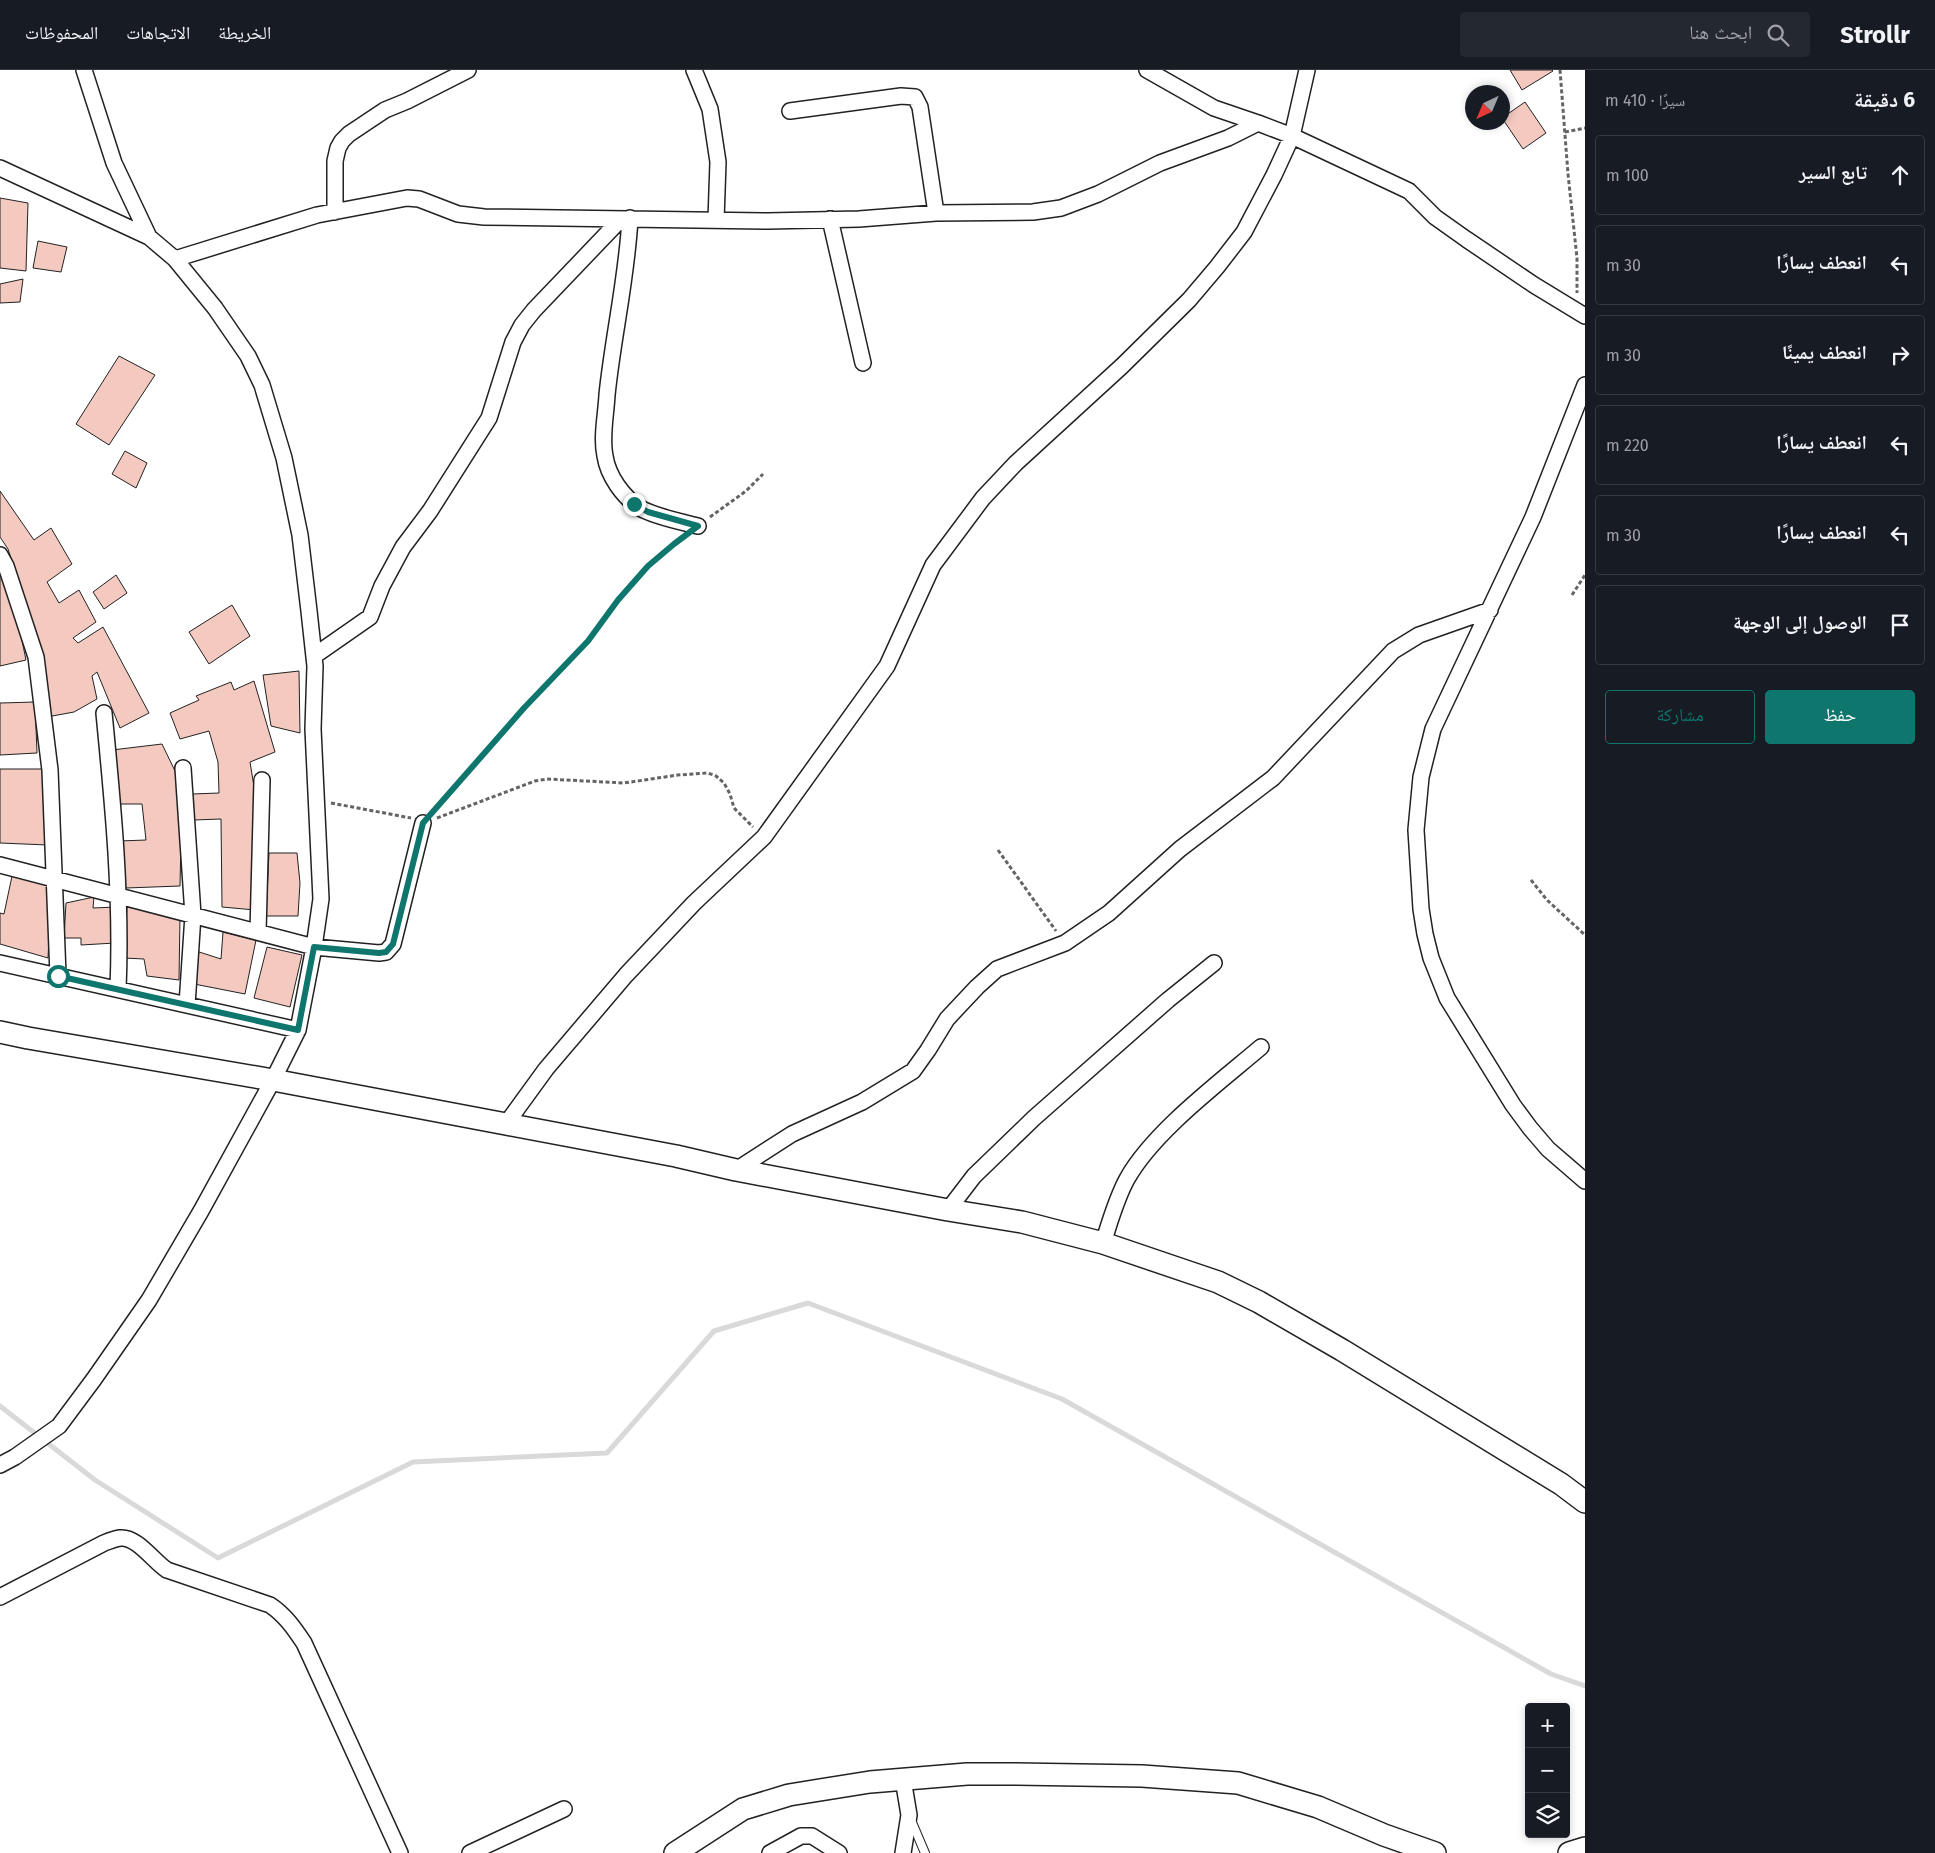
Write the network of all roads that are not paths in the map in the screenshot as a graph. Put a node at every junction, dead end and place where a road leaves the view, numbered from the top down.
1 (84, 70) edge
2 (468, 70) edge
3 (694, 70) edge
4 (1148, 70) edge
5 (1307, 70) edge
6 (790, 111) dead end
7 (1258, 123) junction
8 (1292, 136) junction
9 (0, 168) edge
10 (335, 212) junction
11 (936, 213) junction
12 (626, 219) junction
13 (716, 220) junction
14 (830, 220) junction
15 (149, 236) junction
16 (175, 259) junction
17 (1581, 314) edge
18 (864, 363) dead end
19 (1585, 385) edge
20 (698, 526) road end
21 (0, 554) edge
22 (1490, 610) junction
23 (314, 656) junction
24 (104, 713) dead end
25 (184, 768) dead end
26 (262, 780) dead end
27 (423, 823) road end
28 (0, 865) edge
29 (54, 879) junction
30 (118, 896) junction
31 (193, 915) junction
32 (258, 932) junction
33 (314, 947) junction
34 (0, 962) edge
35 (1214, 963) dead end
36 (58, 976) junction
37 (118, 989) junction
38 (187, 1005) junction
39 (298, 1030) junction
40 (0, 1032) edge
41 (1261, 1047) dead end
42 (273, 1080) junction
43 (506, 1124) junction
44 (736, 1170) junction
45 (1585, 1181) edge
46 (948, 1210) junction
47 (1103, 1243) junction
48 (0, 1464) edge
49 (1585, 1502) edge
50 (0, 1597) edge
51 (903, 1779) junction
52 (564, 1808) dead end
53 (909, 1815) junction
54 (1585, 1848) edge
55 (400, 1853) edge
56 (470, 1853) edge
57 (675, 1853) edge
58 (770, 1853) edge
59 (839, 1853) edge
60 (903, 1853) edge
61 (924, 1853) edge
62 (1434, 1853) edge
63 (1569, 1853) edge

1 - 15 street
2 - 10 street
3 - 13 street
4 - 7 street
5 - 8 street
6 - 11 street
7 - 8 street
7 - 11 street
8 - 17 street
8 - 43 street
9 - 15 street
10 - 12 street
10 - 16 street
11 - 14 street
12 - 13 street
12 - 20 street
12 - 23 street
13 - 14 street
14 - 18 street
15 - 16 street
16 - 23 street
19 - 22 street
21 - 29 street
22 - 44 street
22 - 45 street
23 - 33 street
24 - 30 street
25 - 31 street
26 - 32 street
27 - 33 street
28 - 29 street
29 - 30 street
29 - 36 street
30 - 31 street
30 - 37 street
31 - 32 street
31 - 38 street
32 - 33 street
33 - 39 street
34 - 36 street
35 - 46 street
36 - 37 street
37 - 38 street
38 - 39 street
39 - 42 street
40 - 42 street
41 - 47 street
42 - 43 street
42 - 48 street
43 - 44 street
44 - 46 street
46 - 47 street
47 - 49 street
50 - 55 street
51 - 53 street
51 - 57 street
51 - 62 street
52 - 56 street
53 - 60 street
53 - 61 lane
54 - 63 street
58 - 59 street

